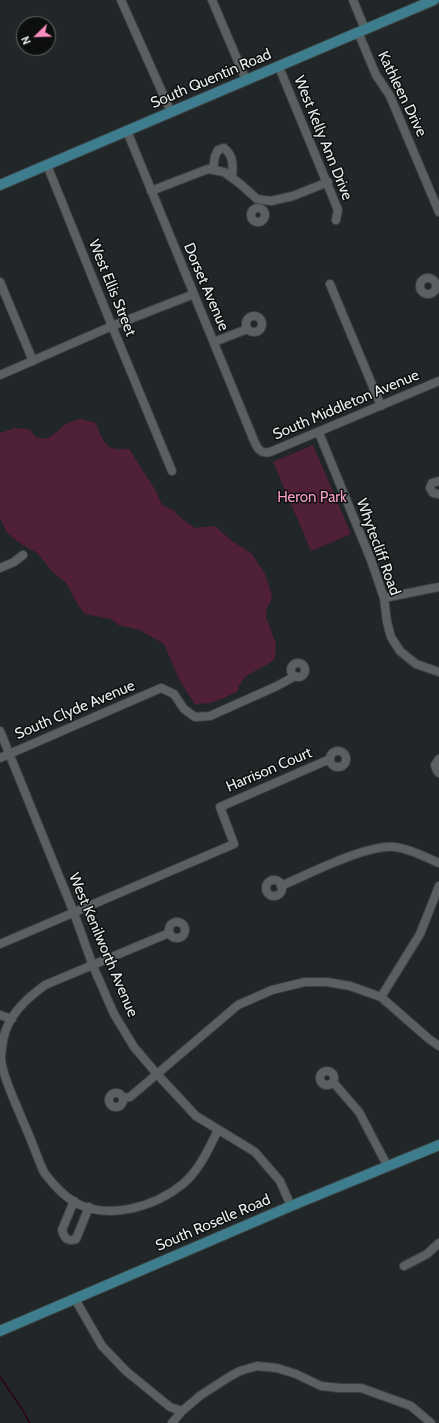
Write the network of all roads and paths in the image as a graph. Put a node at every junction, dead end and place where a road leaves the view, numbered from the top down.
1 (121, 0) edge
2 (212, 0) edge
3 (353, 0) edge
4 (434, 0) edge
5 (361, 30) junction
6 (279, 67) junction
7 (246, 80) junction
8 (171, 112) junction
9 (128, 131) junction
10 (47, 165) junction
11 (214, 170) junction
12 (232, 177) junction
13 (328, 182) junction
14 (0, 185) edge
15 (151, 191) junction
16 (439, 212) edge
17 (336, 220) dead end
18 (0, 282) edge
19 (330, 284) dead end
20 (194, 294) junction
21 (112, 326) junction
22 (247, 329) dead end
23 (214, 342) junction
24 (33, 361) junction
25 (0, 375) edge
26 (439, 381) edge
27 (381, 406) junction
28 (319, 432) junction
29 (262, 452) joint
30 (172, 471) dead end
31 (439, 481) edge
32 (439, 494) edge
33 (23, 554) dead end
34 (0, 568) edge
35 (439, 586) edge
36 (384, 598) junction
37 (439, 672) edge
38 (295, 676) dead end
39 (0, 731) edge
40 (10, 754) junction
41 (0, 758) edge
42 (330, 760) dead end
43 (439, 760) edge
44 (439, 773) edge
45 (439, 863) edge
46 (281, 886) dead end
47 (439, 886) edge
48 (74, 913) junction
49 (169, 933) dead end
50 (0, 944) edge
51 (93, 966) junction
52 (380, 997) junction
53 (0, 1015) edge
54 (12, 1019) junction
55 (3, 1033) edge
56 (439, 1046) edge
57 (157, 1074) junction
58 (333, 1082) dead end
59 (123, 1098) dead end
60 (218, 1130) junction
61 (439, 1146) edge
62 (388, 1167) junction
63 (74, 1202) junction
64 (291, 1206) junction
65 (89, 1207) junction
66 (439, 1243) edge
67 (404, 1266) dead end
68 (75, 1299) junction
69 (0, 1331) edge
70 (182, 1411) junction
71 (172, 1423) edge
72 (432, 1423) edge

1 - 8 street
2 - 7 street
3 - 5 street, Kathleen Drive
4 - 5 main road, South Quentin Road
5 - 6 main road, South Quentin Road
5 - 16 street, Kathleen Drive
6 - 7 main road, South Quentin Road
6 - 13 street, West Kelly Ann Drive
7 - 8 main road, South Quentin Road
8 - 9 main road, South Quentin Road
9 - 10 main road, South Quentin Road
9 - 15 street, Dorset Avenue
10 - 14 main road, South Quentin Road
10 - 21 street, West Ellis Street
11 - 12 street
11 - 12 street
11 - 15 street
12 - 13 street
13 - 17 street, West Kelly Ann Drive
15 - 20 street, Dorset Avenue
18 - 24 street
19 - 27 street
20 - 21 street
20 - 23 street, Dorset Avenue
21 - 24 street
21 - 30 street, West Ellis Street
22 - 23 street
23 - 29 street, Dorset Avenue
24 - 25 street
26 - 27 street, South Middleton Avenue
27 - 28 street, South Middleton Avenue
28 - 29 street, South Middleton Avenue
28 - 36 street, Whytecliff Road
31 - 32 street
33 - 34 street
35 - 36 street
36 - 37 street, Whytecliff Road
38 - 40 street, South Clyde Avenue
39 - 40 street, West Kenilworth Avenue
40 - 41 street, South Clyde Avenue
40 - 48 street, West Kenilworth Avenue
42 - 48 street, Harrison Court
43 - 44 street
45 - 46 street
47 - 52 street
48 - 50 street
48 - 51 street, West Kenilworth Avenue
49 - 51 street
51 - 54 street
51 - 57 street, West Kenilworth Avenue
52 - 56 street
52 - 57 street
53 - 54 street
54 - 55 street
55 - 63 street
57 - 59 street
57 - 60 street, West Kenilworth Avenue
58 - 62 street
60 - 64 street, West Kenilworth Avenue
60 - 65 street
61 - 62 main road, South Roselle Road
62 - 64 main road, South Roselle Road
63 - 65 street
63 - 65 street
64 - 68 main road, South Roselle Road
66 - 67 street
68 - 69 main road, South Roselle Road
68 - 70 street
70 - 71 street
70 - 72 street

